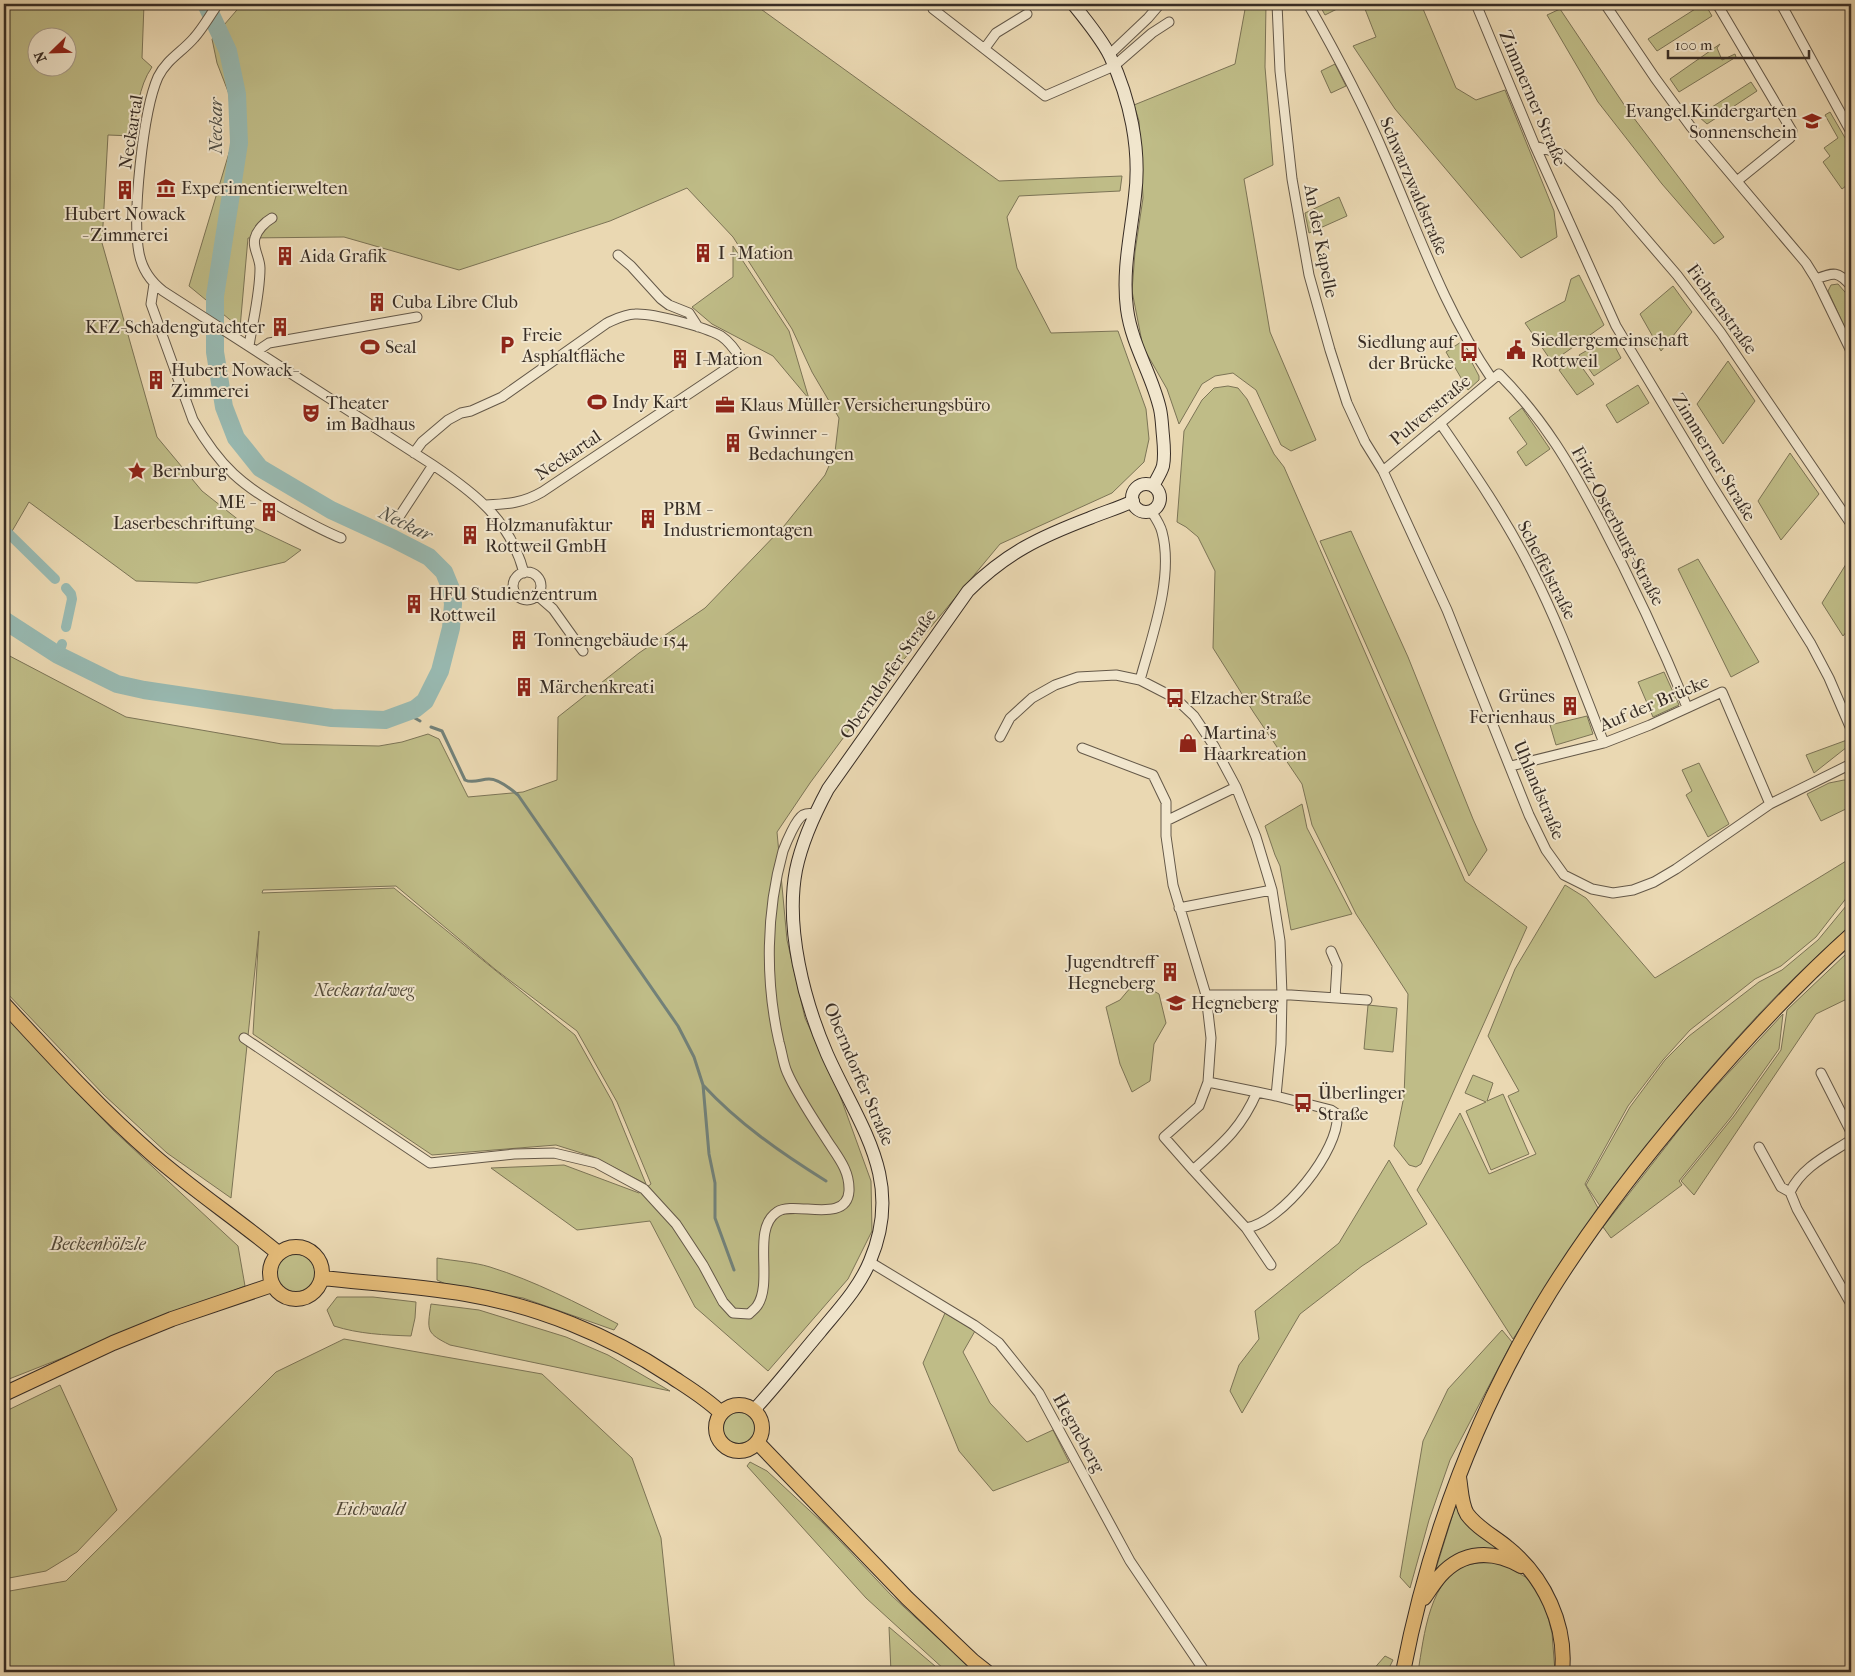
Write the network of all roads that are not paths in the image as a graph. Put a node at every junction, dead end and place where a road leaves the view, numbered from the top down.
1 (218, 4) edge
2 (1073, 4) edge
3 (1160, 4) edge
4 (1277, 4) edge
5 (1308, 4) edge
6 (1476, 4) edge
7 (1605, 4) edge
8 (1717, 4) edge
9 (1781, 4) edge
10 (934, 9) dead end
11 (1027, 14) dead end
12 (1169, 22) dead end
13 (985, 48) junction
14 (1112, 60) junction
15 (1851, 132) edge
16 (1535, 146) junction
17 (1737, 180) junction
18 (272, 218) dead end
19 (618, 255) dead end
20 (1816, 279) junction
21 (154, 284) junction
22 (1851, 286) edge
23 (417, 316) dead end
24 (698, 327) junction
25 (253, 348) junction
26 (1851, 351) edge
27 (1496, 377) junction
28 (1440, 423) junction
29 (414, 453) junction
30 (433, 465) junction
31 (1383, 472) junction
32 (1153, 486) junction
33 (1133, 502) junction
34 (486, 505) junction
35 (1151, 511) junction
36 (397, 520) dead end
37 (1851, 524) edge
38 (341, 538) dead end
39 (524, 573) junction
40 (537, 595) junction
41 (583, 651) dead end
42 (1140, 680) junction
43 (1687, 707) junction
44 (1851, 729) edge
45 (1000, 737) dead end
46 (1604, 743) junction
47 (1082, 748) dead end
48 (1851, 764) edge
49 (1511, 766) junction
50 (1236, 787) junction
51 (1770, 804) junction
52 (814, 814) junction
53 (1166, 821) junction
54 (1272, 890) junction
55 (1179, 908) junction
56 (1851, 935) edge
57 (1331, 951) dead end
58 (1206, 995) junction
59 (1282, 995) junction
60 (1334, 998) junction
61 (1367, 1000) dead end
62 (4, 1004) edge
63 (244, 1038) dead end
64 (1821, 1073) dead end
65 (1208, 1082) junction
66 (1257, 1092) junction
67 (1276, 1096) junction
68 (1851, 1132) edge
69 (1851, 1140) edge
70 (1759, 1147) dead end
71 (1193, 1170) junction
72 (1790, 1192) junction
73 (1246, 1228) junction
74 (278, 1253) junction
75 (870, 1262) junction
76 (1271, 1265) dead end
77 (322, 1278) junction
78 (272, 1285) junction
79 (1851, 1304) edge
80 (4, 1394) edge
81 (754, 1410) junction
82 (721, 1413) junction
83 (758, 1443) junction
84 (1459, 1476) junction
85 (1531, 1572) junction
86 (1418, 1605) junction
87 (1407, 1651) junction
88 (987, 1672) edge
89 (1205, 1672) edge
90 (1395, 1672) edge
91 (1403, 1672) edge
92 (1562, 1672) edge

1 - 21 street, Neckartal
2 - 14 street
3 - 14 street
4 - 31 street, An der Kapelle
5 - 27 street, Schwarzwaldstraße
6 - 16 street, Zimmerner Straße
7 - 17 street
8 - 17 street
9 - 15 street
10 - 13 street
11 - 13 street
12 - 14 street
13 - 14 street
14 - 32 street
16 - 37 street, Fichtenstraße
16 - 44 street, Zimmerner Straße
17 - 20 street
18 - 25 street
19 - 24 street, Neckartal
20 - 22 street
20 - 26 street
21 - 25 street, Neckartal
21 - 38 street
23 - 25 street
24 - 29 street, Neckartal
24 - 34 street, Neckartal
25 - 29 street, Neckartal
27 - 28 street, Pulverstraße
27 - 43 street, Fritz-Osterburg-Straße
28 - 31 street, Pulverstraße
28 - 46 street, Scheffelstraße
29 - 30 street, Neckartal
30 - 34 street, Neckartal
30 - 36 street
31 - 49 street, Uhlandstraße
32 - 33 street, Oberndorfer Straße
32 - 35 street
33 - 35 street
33 - 52 street, Oberndorfer Straße
34 - 39 street, Neckartal
35 - 42 street
39 - 40 street
39 - 40 street
40 - 41 street
42 - 45 street
42 - 50 street
43 - 46 street, Auf der Brücke
43 - 51 street, Auf der Brücke
46 - 49 street, Auf der Brücke
47 - 53 street
48 - 51 street, Uhlandstraße
49 - 51 street, Uhlandstraße
50 - 53 street
50 - 54 street
52 - 63 street
52 - 75 street, Oberndorfer Straße
53 - 55 street
54 - 55 street
54 - 59 street
55 - 58 street
56 - 84 main road
57 - 60 street
58 - 59 street
58 - 65 street
59 - 60 street
59 - 67 street
60 - 61 street
62 - 74 main road
64 - 68 street
65 - 66 street
65 - 71 street
66 - 67 street
66 - 71 street
67 - 73 street
69 - 72 street
70 - 72 street
71 - 73 street
72 - 79 street
73 - 76 street
74 - 77 main road
74 - 78 main road
75 - 81 street, Oberndorfer Straße
75 - 89 street, Hegneberg
77 - 78 main road
77 - 82 main road
78 - 80 main road
81 - 82 main road
81 - 83 main road
82 - 83 main road
83 - 88 main road
84 - 85 main road
84 - 86 main road
85 - 86 main road
85 - 92 main road
86 - 87 main road
87 - 90 main road
87 - 91 main road

